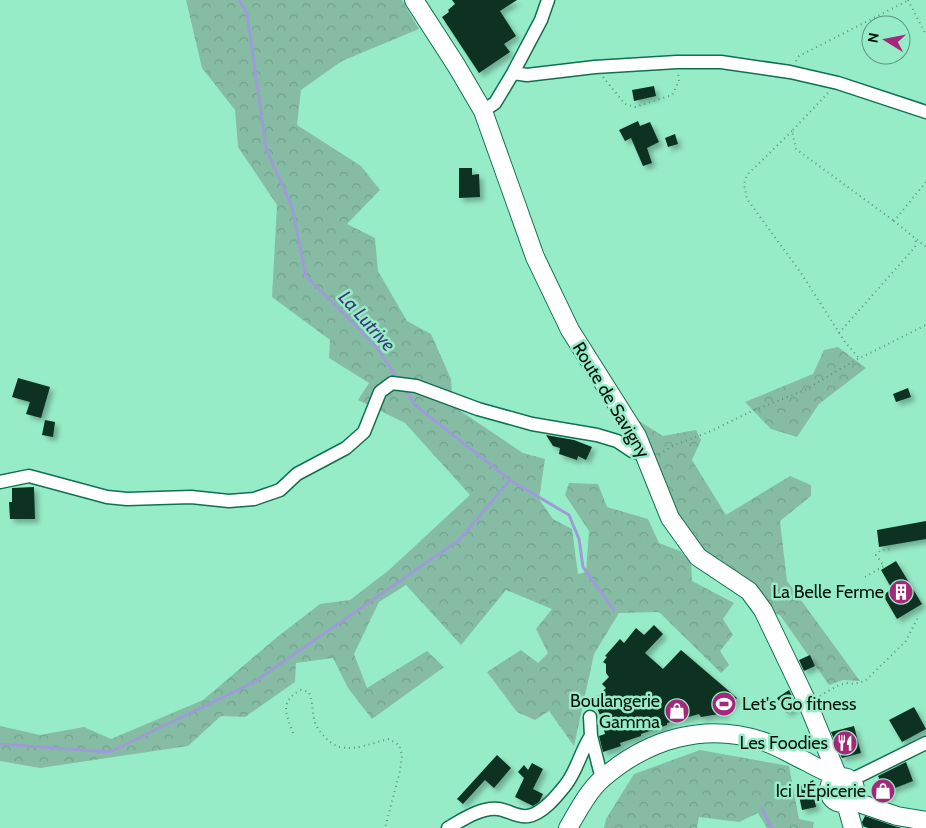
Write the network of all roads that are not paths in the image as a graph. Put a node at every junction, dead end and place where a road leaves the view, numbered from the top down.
1 (414, 0) edge
2 (548, 0) edge
3 (514, 73) junction
4 (483, 111) junction
5 (926, 112) edge
6 (647, 458) junction
7 (0, 482) edge
8 (590, 717) dead end
9 (591, 736) junction
10 (926, 743) edge
11 (602, 779) junction
12 (845, 789) junction
13 (926, 821) edge
14 (448, 828) edge
15 (568, 828) edge
16 (853, 828) edge

1 - 4 street, Route de Savigny
2 - 3 street
3 - 4 street
3 - 5 street
4 - 6 street, Route de Savigny
6 - 7 street
6 - 12 street, Route de Savigny
8 - 9 street
9 - 11 street
9 - 14 street
10 - 12 street
11 - 12 street
11 - 15 street
12 - 13 street
12 - 16 street, Route de Savigny

